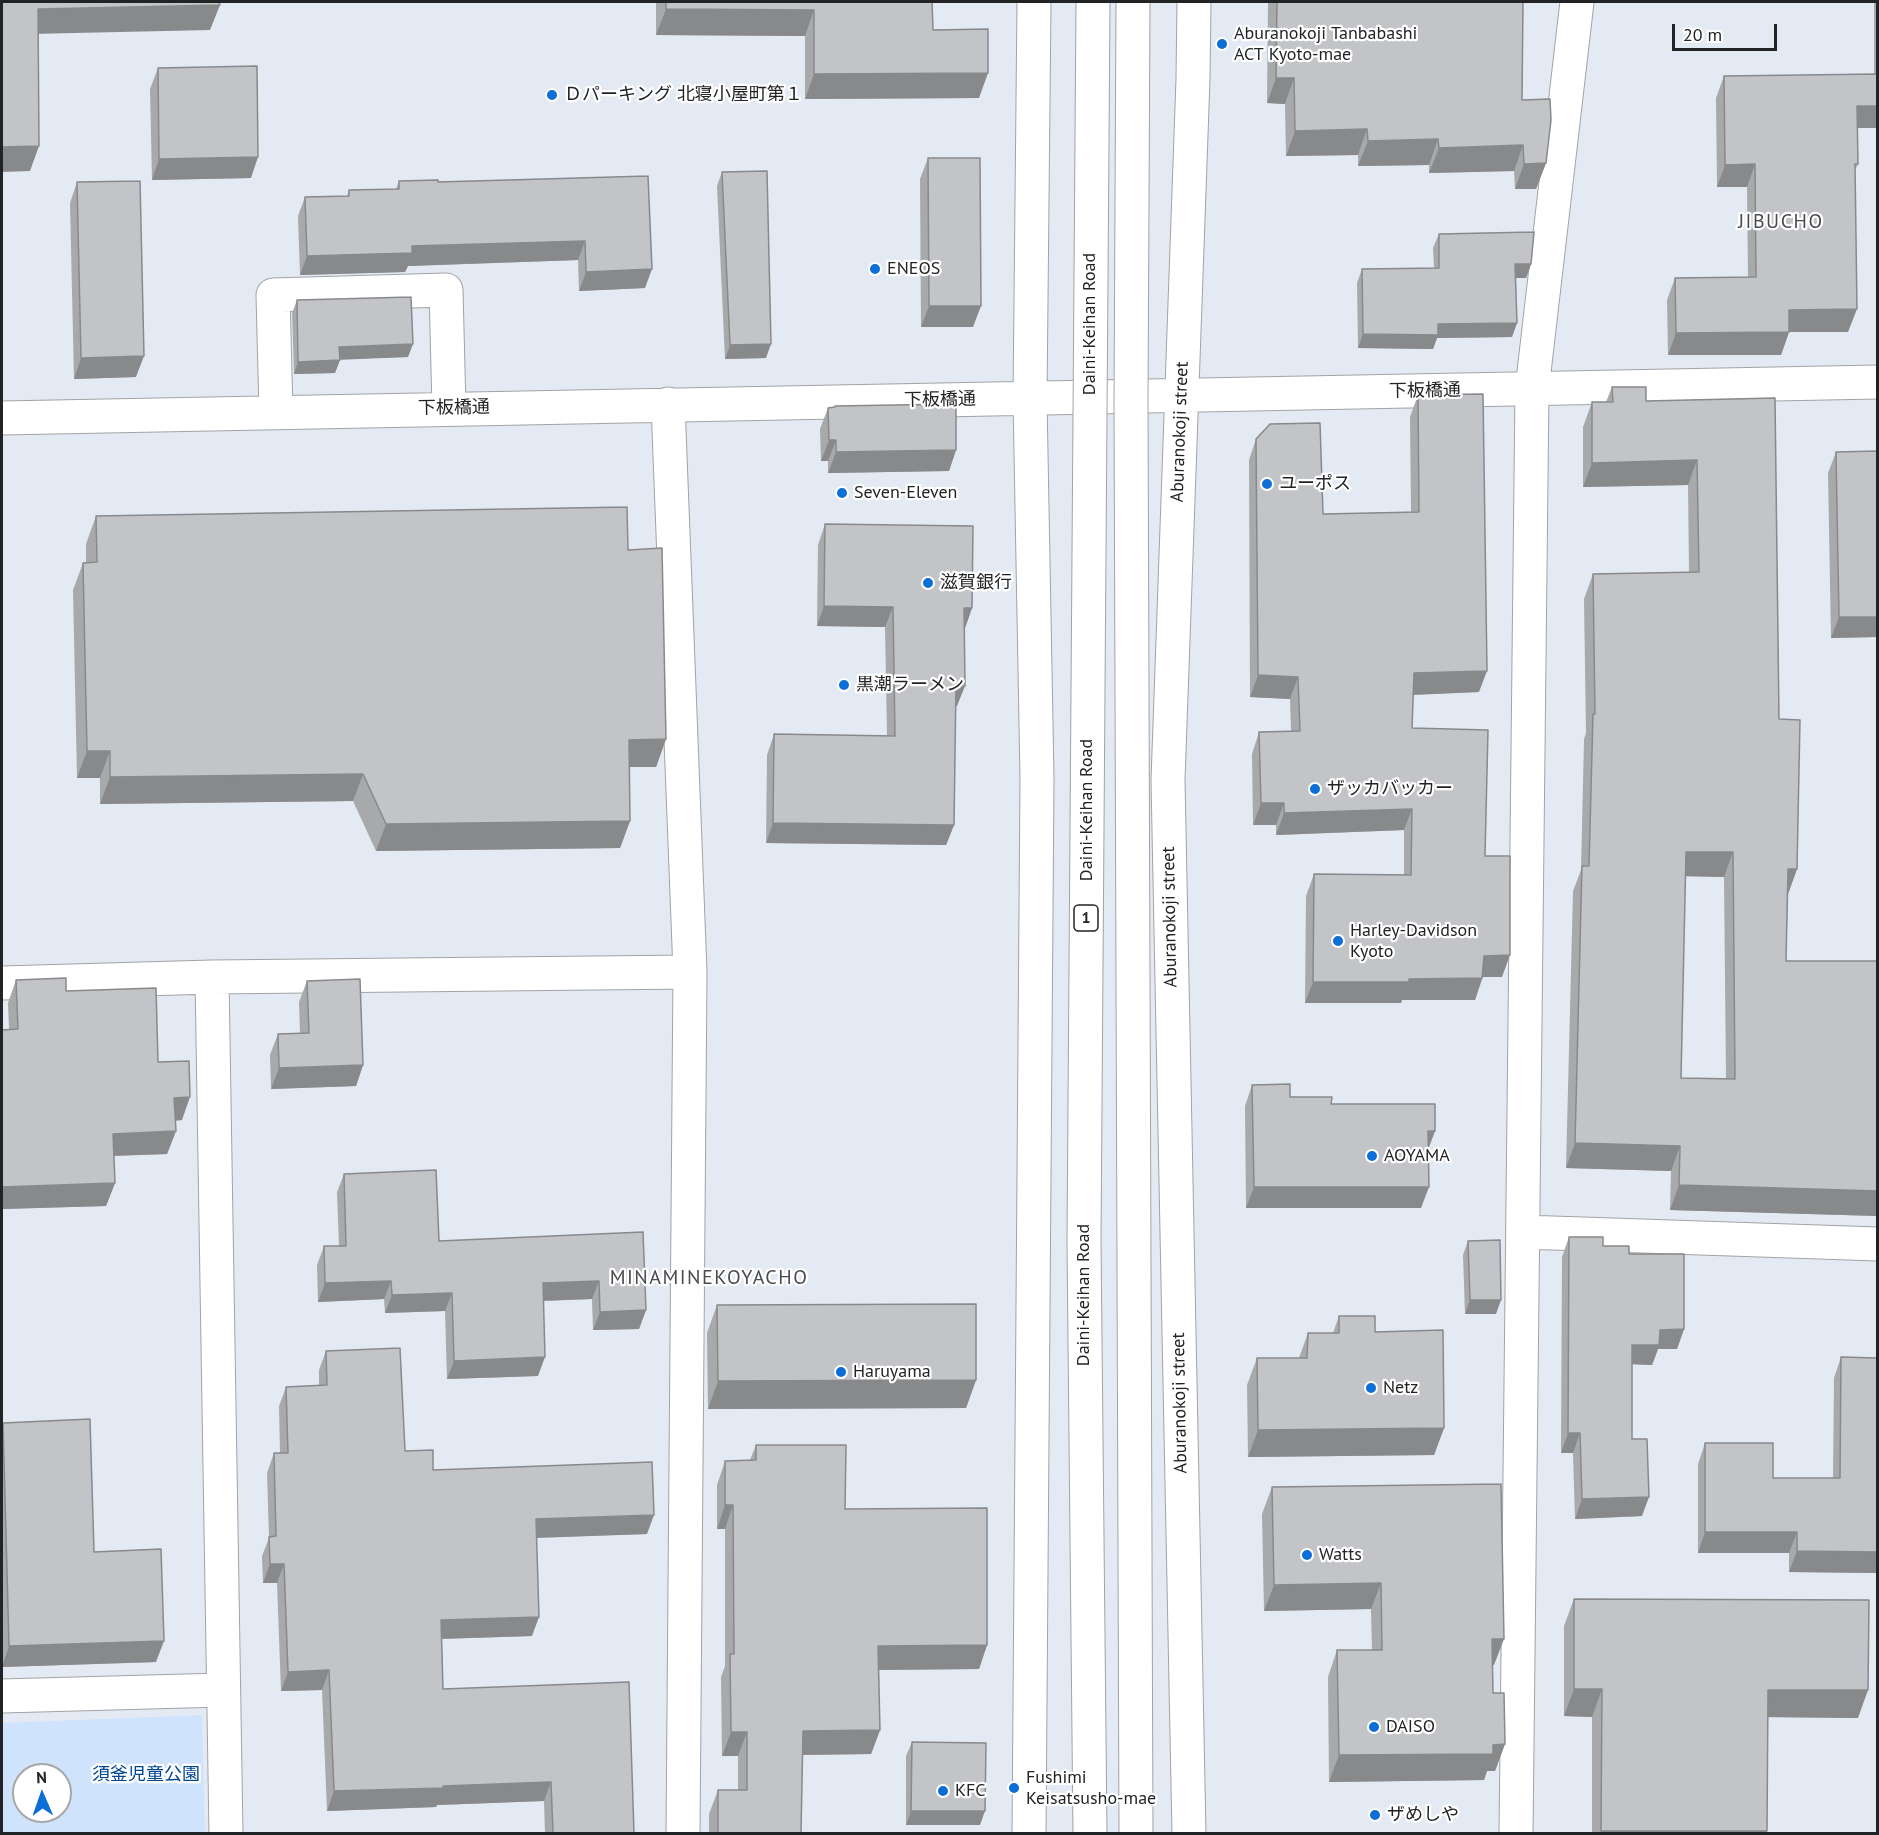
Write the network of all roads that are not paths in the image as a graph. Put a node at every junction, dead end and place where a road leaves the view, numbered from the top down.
1 (1034, 2) edge
2 (1093, 2) edge
3 (1133, 2) edge
4 (1194, 2) edge
5 (1577, 2) edge
6 (1878, 382) edge
7 (1532, 389) junction
8 (1181, 394) junction
9 (1030, 399) junction
10 (668, 404) junction
11 (449, 408) junction
12 (276, 412) junction
13 (2, 418) edge
14 (690, 972) junction
15 (212, 976) junction
16 (2, 983) edge
17 (1523, 1232) junction
18 (1878, 1244) edge
19 (223, 1689) junction
20 (2, 1696) edge
21 (226, 1833) edge
22 (684, 1833) edge
23 (1029, 1833) edge
24 (1090, 1833) edge
25 (1136, 1833) edge
26 (1188, 1833) edge
27 (1516, 1833) edge

1 - 9 main road
2 - 24 main road, Daini-Keihan Road / 1, bridge
3 - 25 main road, bridge
4 - 8 main road, Aburanokoji street
5 - 7 main road
6 - 7 main road, 下板橋通
7 - 8 main road, 下板橋通
7 - 17 main road
8 - 9 main road, 下板橋通
8 - 26 main road, Aburanokoji street
9 - 10 main road, 下板橋通
9 - 23 main road
10 - 11 main road, 下板橋通
10 - 14 main road
11 - 12 main road, 下板橋通
11 - 12 main road
12 - 13 main road, 下板橋通
14 - 15 main road
14 - 22 main road
15 - 16 main road
15 - 19 main road
17 - 18 main road
17 - 27 main road
19 - 20 main road
19 - 21 main road

